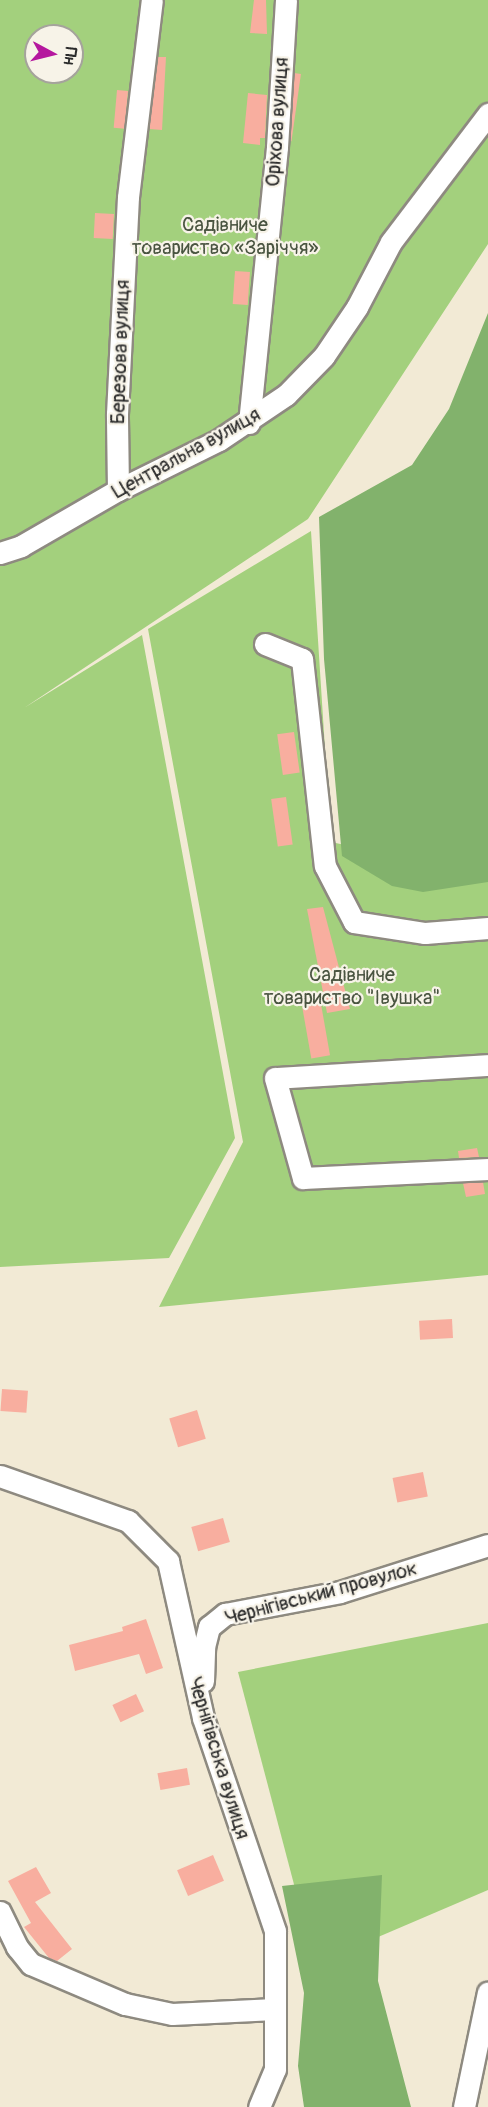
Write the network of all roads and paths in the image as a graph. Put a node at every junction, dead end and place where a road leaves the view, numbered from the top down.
1 (152, 0) edge
2 (291, 2) edge
3 (488, 114) edge
4 (249, 423) junction
5 (118, 490) junction
6 (0, 552) edge
7 (265, 644) dead end
8 (488, 928) edge
9 (488, 1065) edge
10 (488, 1169) edge
11 (0, 1476) edge
12 (488, 1545) edge
13 (203, 1718) junction
14 (0, 1912) edge
15 (488, 1992) edge
16 (275, 2009) junction
17 (259, 2107) edge
18 (464, 2107) edge

1 - 5 street, Березова вулиця
2 - 4 street, Оріхова вулиця
3 - 4 street, Центральна вулиця
4 - 5 street, Центральна вулиця
5 - 6 street, Центральна вулиця
7 - 8 street
9 - 10 street
11 - 13 street, Чернігівська вулиця
12 - 13 street, Чернігівський провулок
13 - 16 street, Чернігівська вулиця
14 - 16 street
15 - 18 street
16 - 17 street, Чернігівська вулиця

